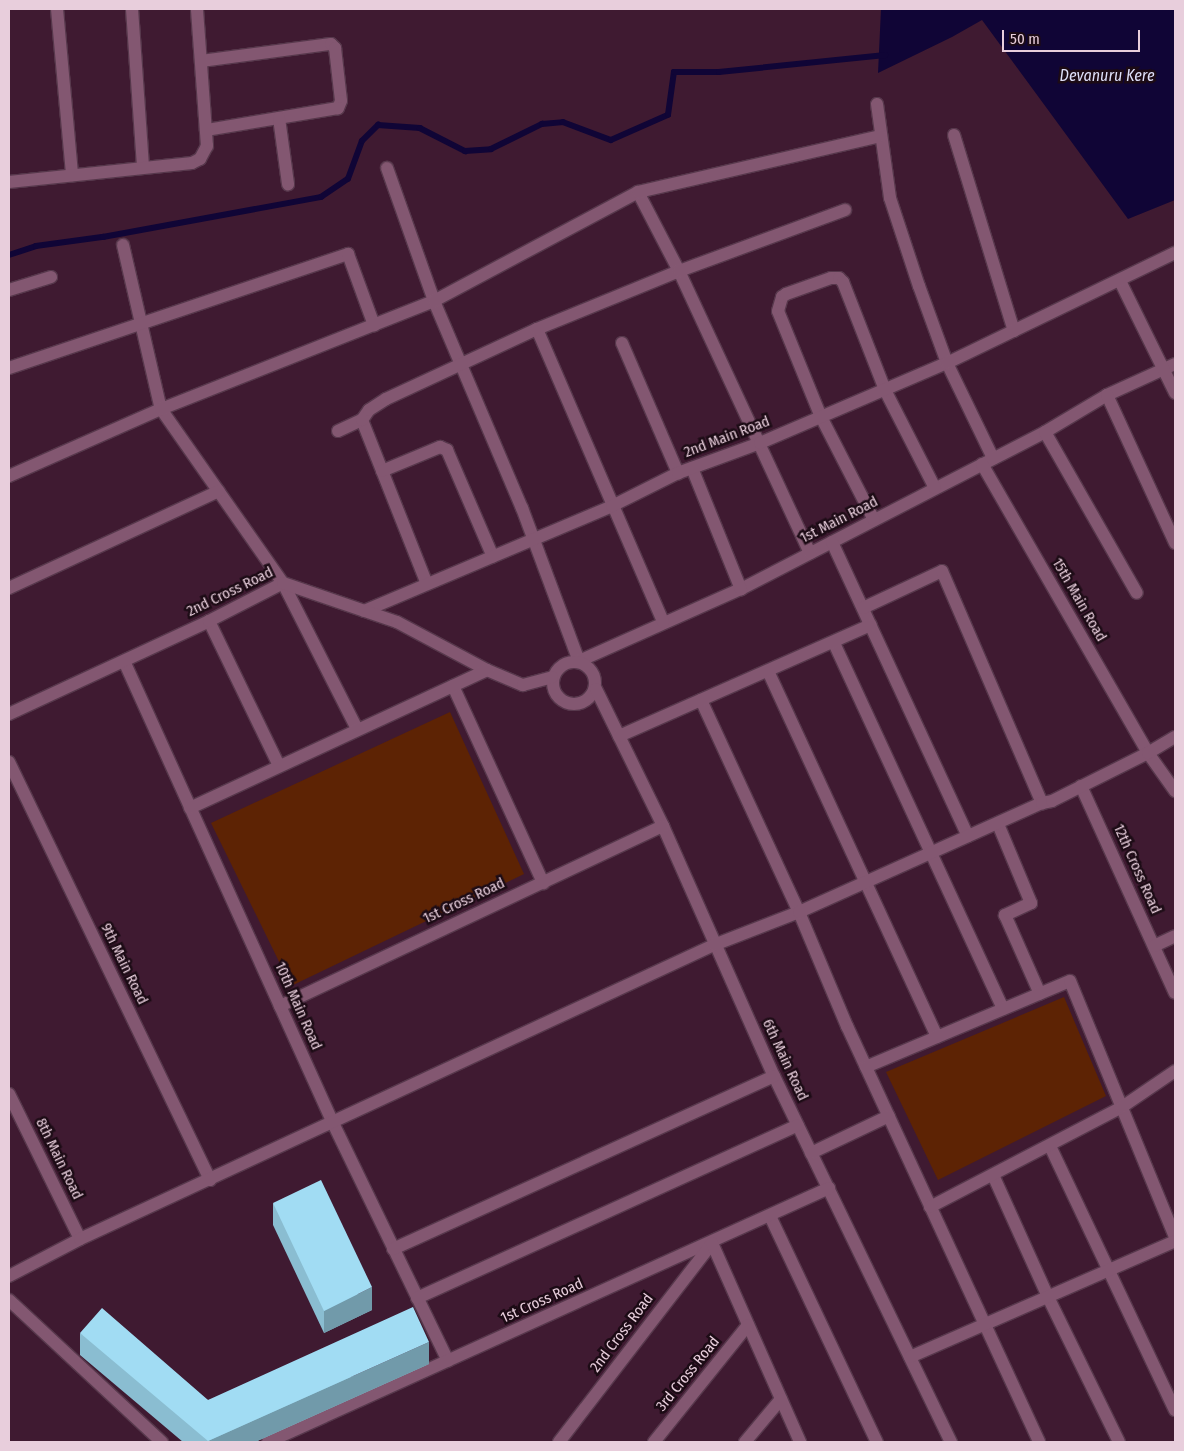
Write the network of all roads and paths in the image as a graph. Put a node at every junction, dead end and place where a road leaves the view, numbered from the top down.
1 (57, 9) edge
2 (132, 9) edge
3 (198, 9) edge
4 (201, 61) junction
5 (877, 104) dead end
6 (279, 118) junction
7 (206, 130) junction
8 (954, 135) dead end
9 (881, 136) junction
10 (143, 168) junction
11 (388, 168) dead end
12 (72, 175) junction
13 (9, 182) edge
14 (288, 184) dead end
15 (638, 192) junction
16 (844, 210) dead end
17 (123, 245) dead end
18 (1175, 253) edge
19 (679, 271) junction
20 (52, 277) dead end
21 (1120, 281) junction
22 (9, 290) edge
23 (434, 301) junction
24 (142, 323) junction
25 (374, 325) junction
26 (537, 329) junction
27 (1014, 332) junction
28 (622, 343) dead end
29 (947, 363) junction
30 (460, 365) junction
31 (1169, 366) edge
32 (9, 368) edge
33 (885, 390) junction
34 (1175, 393) edge
35 (1106, 395) junction
36 (161, 409) junction
37 (821, 416) junction
38 (362, 420) junction
39 (338, 430) dead end
40 (1045, 432) junction
41 (760, 443) junction
42 (987, 461) junction
43 (692, 468) junction
44 (382, 471) junction
45 (678, 473) junction
46 (9, 476) edge
47 (935, 488) junction
48 (219, 490) junction
49 (612, 506) junction
50 (874, 520) junction
51 (534, 540) junction
52 (832, 542) junction
53 (1175, 542) edge
54 (810, 553) junction
55 (493, 557) junction
56 (283, 583) junction
57 (427, 584) junction
58 (9, 588) edge
59 (741, 589) junction
60 (1137, 593) dead end
61 (863, 608) junction
62 (364, 611) junction
63 (209, 621) junction
64 (663, 622) junction
65 (870, 625) junction
66 (834, 642) junction
67 (124, 661) junction
68 (579, 661) junction
69 (487, 670) junction
70 (768, 671) junction
71 (552, 677) junction
72 (453, 686) junction
73 (596, 689) junction
74 (701, 700) junction
75 (9, 714) edge
76 (357, 729) junction
77 (619, 736) junction
78 (1175, 737) edge
79 (1148, 753) junction
80 (9, 762) edge
81 (279, 766) junction
82 (1081, 786) junction
83 (1175, 791) edge
84 (1042, 803) junction
85 (190, 808) junction
86 (998, 824) junction
87 (663, 826) junction
88 (968, 836) junction
89 (931, 852) junction
90 (543, 882) junction
91 (864, 882) junction
92 (799, 912) junction
93 (1175, 936) edge
94 (714, 945) junction
95 (1154, 946) junction
96 (1175, 993) edge
97 (1040, 994) junction
98 (280, 1006) junction
99 (1003, 1009) junction
100 (937, 1037) junction
101 (866, 1067) junction
102 (1175, 1071) edge
103 (774, 1076) junction
104 (9, 1094) edge
105 (1122, 1108) junction
106 (889, 1116) junction
107 (333, 1123) junction
108 (798, 1125) junction
109 (1050, 1146) junction
110 (811, 1153) junction
111 (993, 1175) junction
112 (210, 1180) junction
113 (829, 1188) junction
114 (930, 1207) junction
115 (770, 1216) junction
116 (1175, 1237) edge
117 (80, 1240) junction
118 (1175, 1241) edge
119 (712, 1243) junction
120 (394, 1249) junction
121 (1110, 1270) junction
122 (9, 1276) edge
123 (1048, 1297) junction
124 (417, 1298) junction
125 (9, 1300) edge
126 (748, 1325) junction
127 (984, 1325) junction
128 (910, 1357) junction
129 (448, 1361) junction
130 (780, 1399) junction
131 (1175, 1410) edge
132 (162, 1442) edge
133 (268, 1442) edge
134 (559, 1442) edge
135 (654, 1442) edge
136 (745, 1442) edge
137 (800, 1442) edge
138 (878, 1442) edge
139 (951, 1442) edge
140 (1039, 1442) edge
141 (1119, 1442) edge

1 - 12 street
2 - 10 street
3 - 4 street
4 - 6 street
4 - 7 street
5 - 9 street, 15th Main Road
6 - 7 street
6 - 14 street
7 - 10 street
8 - 27 street
9 - 15 street
9 - 29 street, 15th Main Road
10 - 12 street
11 - 23 street
12 - 13 street
15 - 19 street
15 - 23 street
16 - 19 street
17 - 24 street
18 - 21 street, 2nd Main Road
19 - 26 street
19 - 41 street
20 - 22 street
21 - 27 street, 2nd Main Road
21 - 31 street
23 - 25 street
23 - 30 street
24 - 25 street
24 - 32 street
24 - 36 street
25 - 36 street
26 - 30 street
26 - 49 street
27 - 29 street, 2nd Main Road
28 - 45 street
29 - 33 street, 2nd Main Road
29 - 42 street, 15th Main Road
30 - 38 street
30 - 51 street
31 - 34 street
31 - 35 street, 1st Main Road
33 - 37 street, 2nd Main Road
33 - 37 street
33 - 47 street
35 - 40 street, 1st Main Road
35 - 53 street
36 - 46 street
36 - 48 street
37 - 41 street, 2nd Main Road
37 - 50 street
38 - 39 street
38 - 44 street
40 - 42 street, 1st Main Road
40 - 60 street
41 - 43 street, 2nd Main Road
41 - 54 street
42 - 47 street, 1st Main Road
42 - 79 street, 15th Main Road
43 - 45 street, 2nd Main Road
43 - 59 street
44 - 55 street
44 - 57 street
45 - 49 street, 2nd Main Road
47 - 50 street, 1st Main Road
48 - 56 street
48 - 58 street
49 - 51 street, 2nd Main Road
49 - 64 street
50 - 52 street, 1st Main Road
51 - 55 street, 2nd Main Road
51 - 68 street
52 - 54 street, 1st Main Road
52 - 61 street
54 - 59 street, 1st Main Road
55 - 57 street, 2nd Main Road
56 - 62 street, 2nd Cross Road
56 - 63 street, 2nd Cross Road
56 - 76 street
57 - 62 street, 2nd Main Road
59 - 64 street, 1st Main Road
61 - 65 street
61 - 84 street
62 - 69 street, 2nd Cross Road
63 - 67 street, 2nd Cross Road
63 - 81 street
64 - 68 street, 1st Main Road
65 - 66 street
65 - 88 street
66 - 70 street
66 - 89 street
67 - 75 street, 2nd Cross Road
67 - 85 street, 10th Main Road
68 - 71 street
68 - 73 street
69 - 71 street, 2nd Cross Road
69 - 72 street
70 - 74 street
70 - 91 street
71 - 73 street
72 - 76 street
72 - 90 street
73 - 77 street, 6th Main Road
74 - 77 street
74 - 92 street
76 - 81 street
77 - 87 street, 6th Main Road
78 - 79 street
79 - 82 street
79 - 83 street, 15th Main Road
80 - 112 street, 9th Main Road
81 - 85 street
82 - 84 street
82 - 95 street, 12th Cross Road
84 - 86 street
85 - 98 street, 10th Main Road
86 - 88 street
86 - 97 street
87 - 90 street, 1st Cross Road
87 - 94 street, 6th Main Road
88 - 89 street
89 - 91 street
89 - 99 street
90 - 98 street, 1st Cross Road
91 - 92 street
91 - 100 street
92 - 94 street
92 - 101 street
93 - 95 street
94 - 103 street, 6th Main Road
94 - 107 street
95 - 96 street, 12th Cross Road
97 - 99 street
97 - 105 street
98 - 107 street, 10th Main Road
99 - 100 street
100 - 101 street
101 - 106 street
102 - 105 street
103 - 108 street, 6th Main Road
103 - 120 street
104 - 117 street, 8th Main Road
105 - 109 street
105 - 116 street
106 - 110 street
106 - 114 street
107 - 112 street
107 - 120 street, 10th Main Road
108 - 110 street, 6th Main Road
108 - 124 street
109 - 111 street
109 - 121 street
110 - 113 street, 6th Main Road
111 - 114 street
111 - 123 street
112 - 117 street
113 - 115 street, 1st Cross Road
113 - 128 street, 6th Main Road
114 - 127 street
115 - 119 street, 1st Cross Road
115 - 138 street
117 - 122 street
118 - 121 street
119 - 126 street
119 - 129 street, 1st Cross Road
119 - 134 street, 2nd Cross Road
120 - 124 street, 10th Main Road
121 - 123 street
121 - 131 street
123 - 127 street
123 - 141 street
124 - 129 street, 10th Main Road
125 - 132 street
126 - 130 street
126 - 135 street, 3rd Cross Road
127 - 128 street
127 - 140 street
128 - 139 street, 6th Main Road
129 - 133 street, 1st Cross Road
130 - 136 street
130 - 137 street

